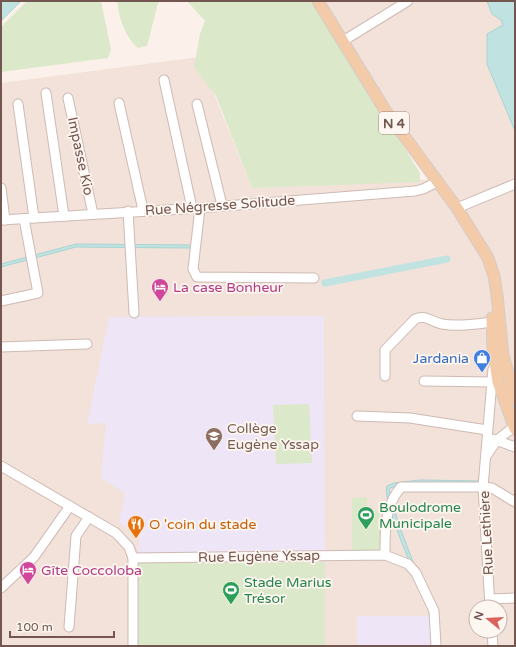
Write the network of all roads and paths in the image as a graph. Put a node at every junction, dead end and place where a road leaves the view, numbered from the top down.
1 (318, 1) edge
2 (408, 1) edge
3 (343, 40) junction
4 (164, 80) dead end
5 (46, 93) dead end
6 (68, 98) dead end
7 (119, 103) dead end
8 (18, 104) dead end
9 (197, 104) dead end
10 (438, 182) junction
11 (515, 184) edge
12 (1, 188) edge
13 (222, 205) junction
14 (196, 208) junction
15 (457, 208) junction
16 (144, 210) junction
17 (128, 211) junction
18 (93, 214) junction
19 (64, 216) junction
20 (34, 218) junction
21 (24, 219) junction
22 (3, 220) edge
23 (476, 240) junction
24 (314, 278) dead end
25 (1, 301) edge
26 (134, 313) dead end
27 (492, 322) junction
28 (87, 344) dead end
29 (1, 347) edge
30 (495, 360) junction
31 (385, 376) dead end
32 (424, 381) dead end
33 (492, 382) junction
34 (509, 399) edge
35 (515, 403) edge
36 (489, 407) junction
37 (357, 416) dead end
38 (515, 428) edge
39 (487, 433) junction
40 (497, 440) junction
41 (515, 447) edge
42 (485, 458) junction
43 (1, 466) edge
44 (483, 487) junction
45 (515, 502) edge
46 (70, 506) junction
47 (89, 517) junction
48 (385, 555) junction
49 (133, 558) junction
50 (1, 588) edge
51 (490, 599) edge
52 (69, 627) dead end
53 (133, 646) edge
54 (436, 646) edge

1 - 3 main road, N 4
2 - 3 street
3 - 10 main road, N 4
4 - 14 street
5 - 19 street
6 - 18 street, Impasse Kio
7 - 16 street
8 - 20 street
9 - 13 street
10 - 13 street, Rue Négresse Solitude
10 - 15 main road, N 4
11 - 15 street
12 - 22 street
13 - 14 street, Rue Négresse Solitude
14 - 16 street, Rue Négresse Solitude
14 - 24 street
15 - 23 main road, N 4
16 - 17 street, Rue Négresse Solitude
17 - 18 street, Rue Négresse Solitude
17 - 26 street
18 - 19 street, Rue Négresse Solitude
19 - 20 street, Rue Négresse Solitude
20 - 21 street, Rue Négresse Solitude
21 - 22 street, Rue Négresse Solitude
21 - 25 street
23 - 27 main road, N 4
23 - 34 main road, N 4
27 - 30 main road, N 4
27 - 31 street
28 - 29 street
30 - 33 street, Rue Lethière
30 - 34 main road, N 4
32 - 33 street
33 - 36 street, Rue Lethière
34 - 35 street
34 - 36 street
34 - 38 main road, N 4
36 - 39 street, Rue Lethière
37 - 39 street
38 - 40 street, Rue Lethière
39 - 40 street
39 - 42 street, Rue Lethière
40 - 41 street
40 - 42 street, Rue Lethière
42 - 44 street, Rue Lethière
43 - 46 street
44 - 45 street
44 - 48 street
44 - 51 street, Rue Lethière
46 - 47 street
46 - 50 street
47 - 49 street
47 - 52 street
48 - 49 street, Rue Eugène Yssap
48 - 54 street
49 - 53 street

